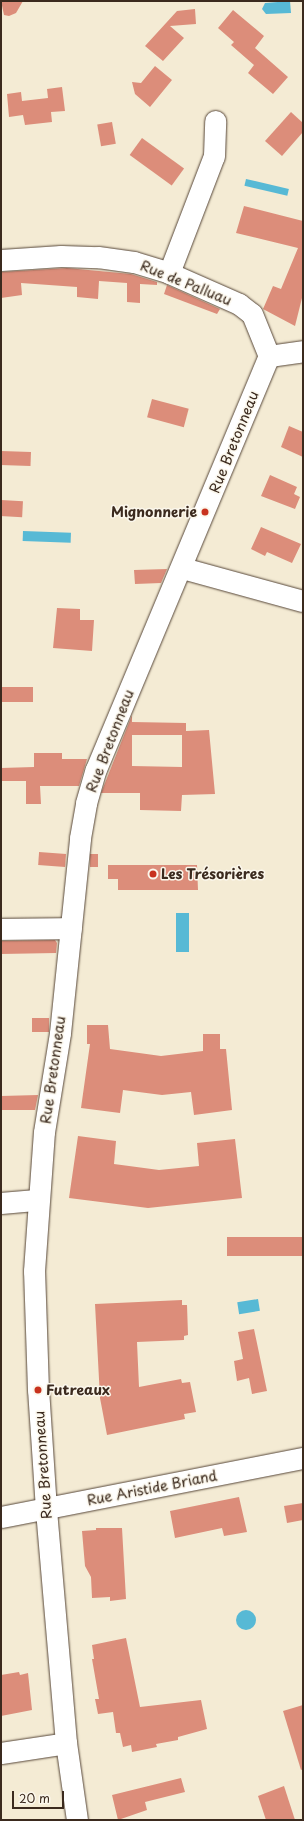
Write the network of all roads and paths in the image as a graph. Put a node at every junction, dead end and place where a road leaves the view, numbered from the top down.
1 (214, 121) dead end
2 (1, 260) edge
3 (169, 273) junction
4 (303, 351) edge
5 (270, 356) junction
6 (182, 568) junction
7 (303, 601) edge
8 (72, 928) junction
9 (1, 929) edge
10 (38, 1200) junction
11 (1, 1203) edge
12 (303, 1458) edge
13 (46, 1509) junction
14 (1, 1518) edge
15 (66, 1743) junction
16 (1, 1753) edge
17 (77, 1820) edge

1 - 3 street
2 - 3 street, Rue de Palluau
3 - 5 street, Rue de Palluau
4 - 5 street
5 - 6 street, Rue Bretonneau
6 - 7 street
6 - 8 street, Rue Bretonneau
8 - 9 street
8 - 10 street, Rue Bretonneau
10 - 11 street
10 - 13 street, Rue Bretonneau
12 - 13 street, Rue Aristide Briand
13 - 14 street, Rue Aristide Briand
13 - 15 street, Rue Bretonneau
15 - 16 street
15 - 17 street, Rue Bretonneau

